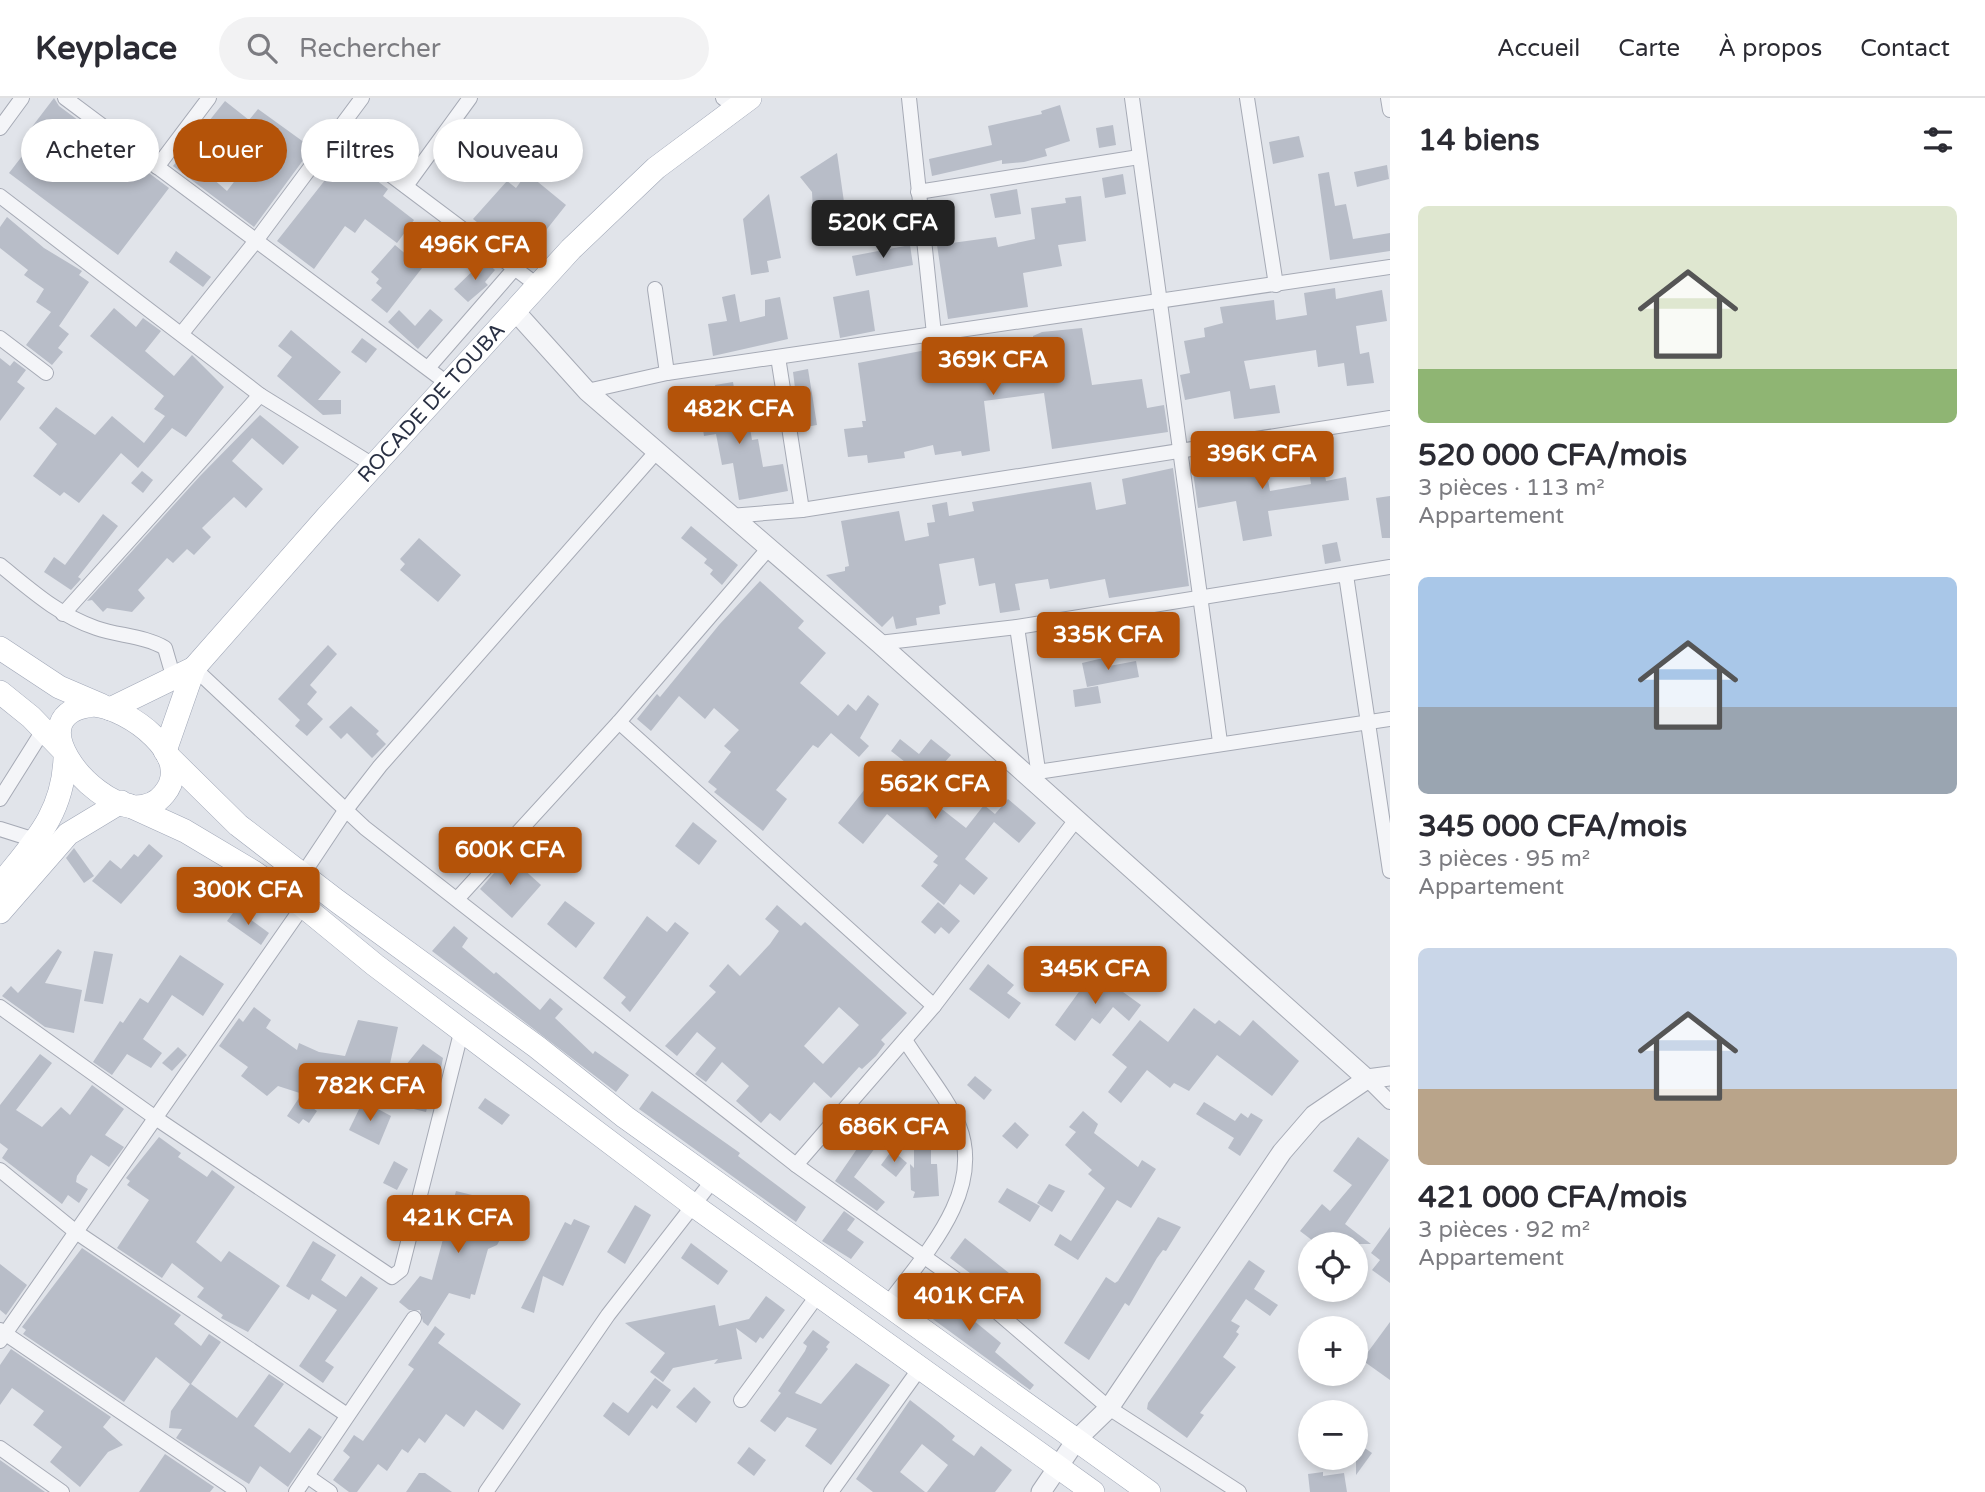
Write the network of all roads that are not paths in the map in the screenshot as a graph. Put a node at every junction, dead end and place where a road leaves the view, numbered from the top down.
1 (22, 98) edge
2 (65, 98) edge
3 (209, 98) edge
4 (362, 98) edge
5 (470, 98) edge
6 (909, 98) edge
7 (1132, 98) edge
8 (1247, 98) edge
9 (1388, 98) edge
10 (736, 101) edge
11 (1390, 110) edge
12 (93, 119) edge
13 (347, 119) edge
14 (0, 128) edge
15 (1139, 157) junction
16 (159, 164) edge
17 (159, 169) edge
18 (301, 181) edge
19 (401, 182) edge
20 (406, 186) junction
21 (918, 192) junction
22 (0, 196) edge
23 (255, 242) junction
24 (1390, 267) edge
25 (515, 268) junction
26 (537, 285) junction
27 (1276, 285) junction
28 (654, 289) dead end
29 (1157, 302) junction
30 (514, 310) junction
31 (182, 333) junction
32 (934, 334) junction
33 (0, 338) edge
34 (778, 358) junction
35 (428, 368) junction
36 (46, 373) dead end
37 (667, 373) junction
38 (447, 383) junction
39 (587, 391) junction
40 (260, 395) junction
41 (1390, 418) edge
42 (657, 452) junction
43 (1180, 452) junction
44 (373, 465) junction
45 (802, 510) junction
46 (730, 516) junction
47 (768, 549) junction
48 (0, 565) edge
49 (1390, 567) edge
50 (1346, 575) junction
51 (1200, 598) junction
52 (63, 614) junction
53 (1017, 627) junction
54 (879, 643) junction
55 (0, 648) edge
56 (194, 668) junction
57 (174, 678) junction
58 (0, 692) edge
59 (109, 708) junction
60 (1390, 719) edge
61 (619, 722) junction
62 (1368, 722) junction
63 (44, 729) junction
64 (1220, 743) junction
65 (63, 753) junction
66 (167, 753) junction
67 (1031, 772) junction
68 (0, 799) edge
69 (125, 804) junction
70 (345, 811) junction
71 (1075, 821) junction
72 (0, 829) edge
73 (35, 841) junction
74 (1390, 871) edge
75 (303, 874) junction
76 (0, 885) edge
77 (458, 898) junction
78 (303, 906) junction
79 (0, 912) edge
80 (934, 1006) junction
81 (0, 1007) edge
82 (462, 1029) junction
83 (905, 1040) junction
84 (1390, 1076) edge
85 (1367, 1079) junction
86 (1390, 1102) edge
87 (157, 1119) junction
88 (796, 1165) junction
89 (0, 1170) edge
90 (713, 1180) junction
91 (693, 1205) junction
92 (76, 1232) junction
93 (922, 1258) junction
94 (817, 1296) junction
95 (887, 1305) junction
96 (414, 1318) dead end
97 (2, 1335) edge
98 (920, 1368) junction
99 (741, 1400) dead end
100 (1109, 1408) junction
101 (347, 1415) junction
102 (1077, 1439) junction
103 (0, 1448) edge
104 (1058, 1465) junction
105 (307, 1476) junction
106 (62, 1492) edge
107 (239, 1492) edge
108 (296, 1492) edge
109 (330, 1492) edge
110 (486, 1492) edge
111 (831, 1492) edge
112 (1041, 1492) edge
113 (1093, 1492) edge
114 (1149, 1492) edge
115 (1239, 1492) edge

1 - 14 street
2 - 12 street
3 - 16 street
4 - 13 street
5 - 20 street
6 - 21 street
7 - 15 street
8 - 27 street
9 - 11 street
10 - 26 main road, ROCADE DE TOUBA
15 - 21 street
15 - 29 street
17 - 23 street
18 - 23 street
19 - 20 street
20 - 25 street
21 - 32 street
22 - 31 street
23 - 31 street
23 - 35 street
24 - 27 street
25 - 26 street
25 - 35 street
26 - 30 main road, ROCADE DE TOUBA
27 - 29 street
28 - 37 street
29 - 32 street
29 - 43 street
30 - 38 main road, ROCADE DE TOUBA
30 - 39 street
31 - 40 street
32 - 34 street
33 - 36 street
34 - 37 street
34 - 45 street
35 - 38 street
37 - 39 street
38 - 44 main road, ROCADE DE TOUBA
39 - 42 street
40 - 44 street
40 - 52 street
41 - 43 street
42 - 46 street
42 - 70 street
43 - 45 street
43 - 51 street
44 - 56 main road, ROCADE DE TOUBA
45 - 46 street
46 - 47 street
47 - 54 street
47 - 61 street
48 - 52 street
49 - 50 street
50 - 51 street
50 - 62 street
51 - 53 street
51 - 64 street
52 - 57 street
53 - 54 street
53 - 67 street
54 - 67 street
55 - 59 main road
56 - 57 main road, ROCADE DE TOUBA
56 - 66 main road, ROCADE DE TOUBA
56 - 70 street
57 - 59 main road, ROCADE DE TOUBA
58 - 63 main road
59 - 65 main road
59 - 66 main road
60 - 62 street
61 - 77 street
61 - 80 street
62 - 64 street
62 - 74 street
63 - 65 main road
63 - 68 street
64 - 67 street
65 - 69 main road
65 - 73 main road
66 - 69 main road
66 - 75 main road
67 - 71 street
69 - 78 main road
69 - 79 main road
70 - 75 street
70 - 77 street
71 - 80 street
71 - 85 street
72 - 73 street
73 - 76 main road
75 - 90 main road
77 - 88 street
78 - 82 main road
78 - 87 street
80 - 83 street
81 - 87 street
82 - 87 street
82 - 91 main road
83 - 88 street
83 - 93 street
84 - 85 street
85 - 86 street
85 - 100 street
87 - 92 street
88 - 93 street
89 - 92 street
90 - 91 street
90 - 95 main road
91 - 94 main road
91 - 110 street
92 - 97 street
92 - 101 street
93 - 95 street
93 - 100 street
94 - 98 main road
94 - 99 street
95 - 102 main road
96 - 101 street
97 - 107 street
98 - 104 main road
98 - 111 street
100 - 102 street
100 - 115 street
101 - 105 street
102 - 104 street
102 - 114 main road
103 - 106 street
104 - 112 street
104 - 113 main road
105 - 108 street
105 - 109 street

